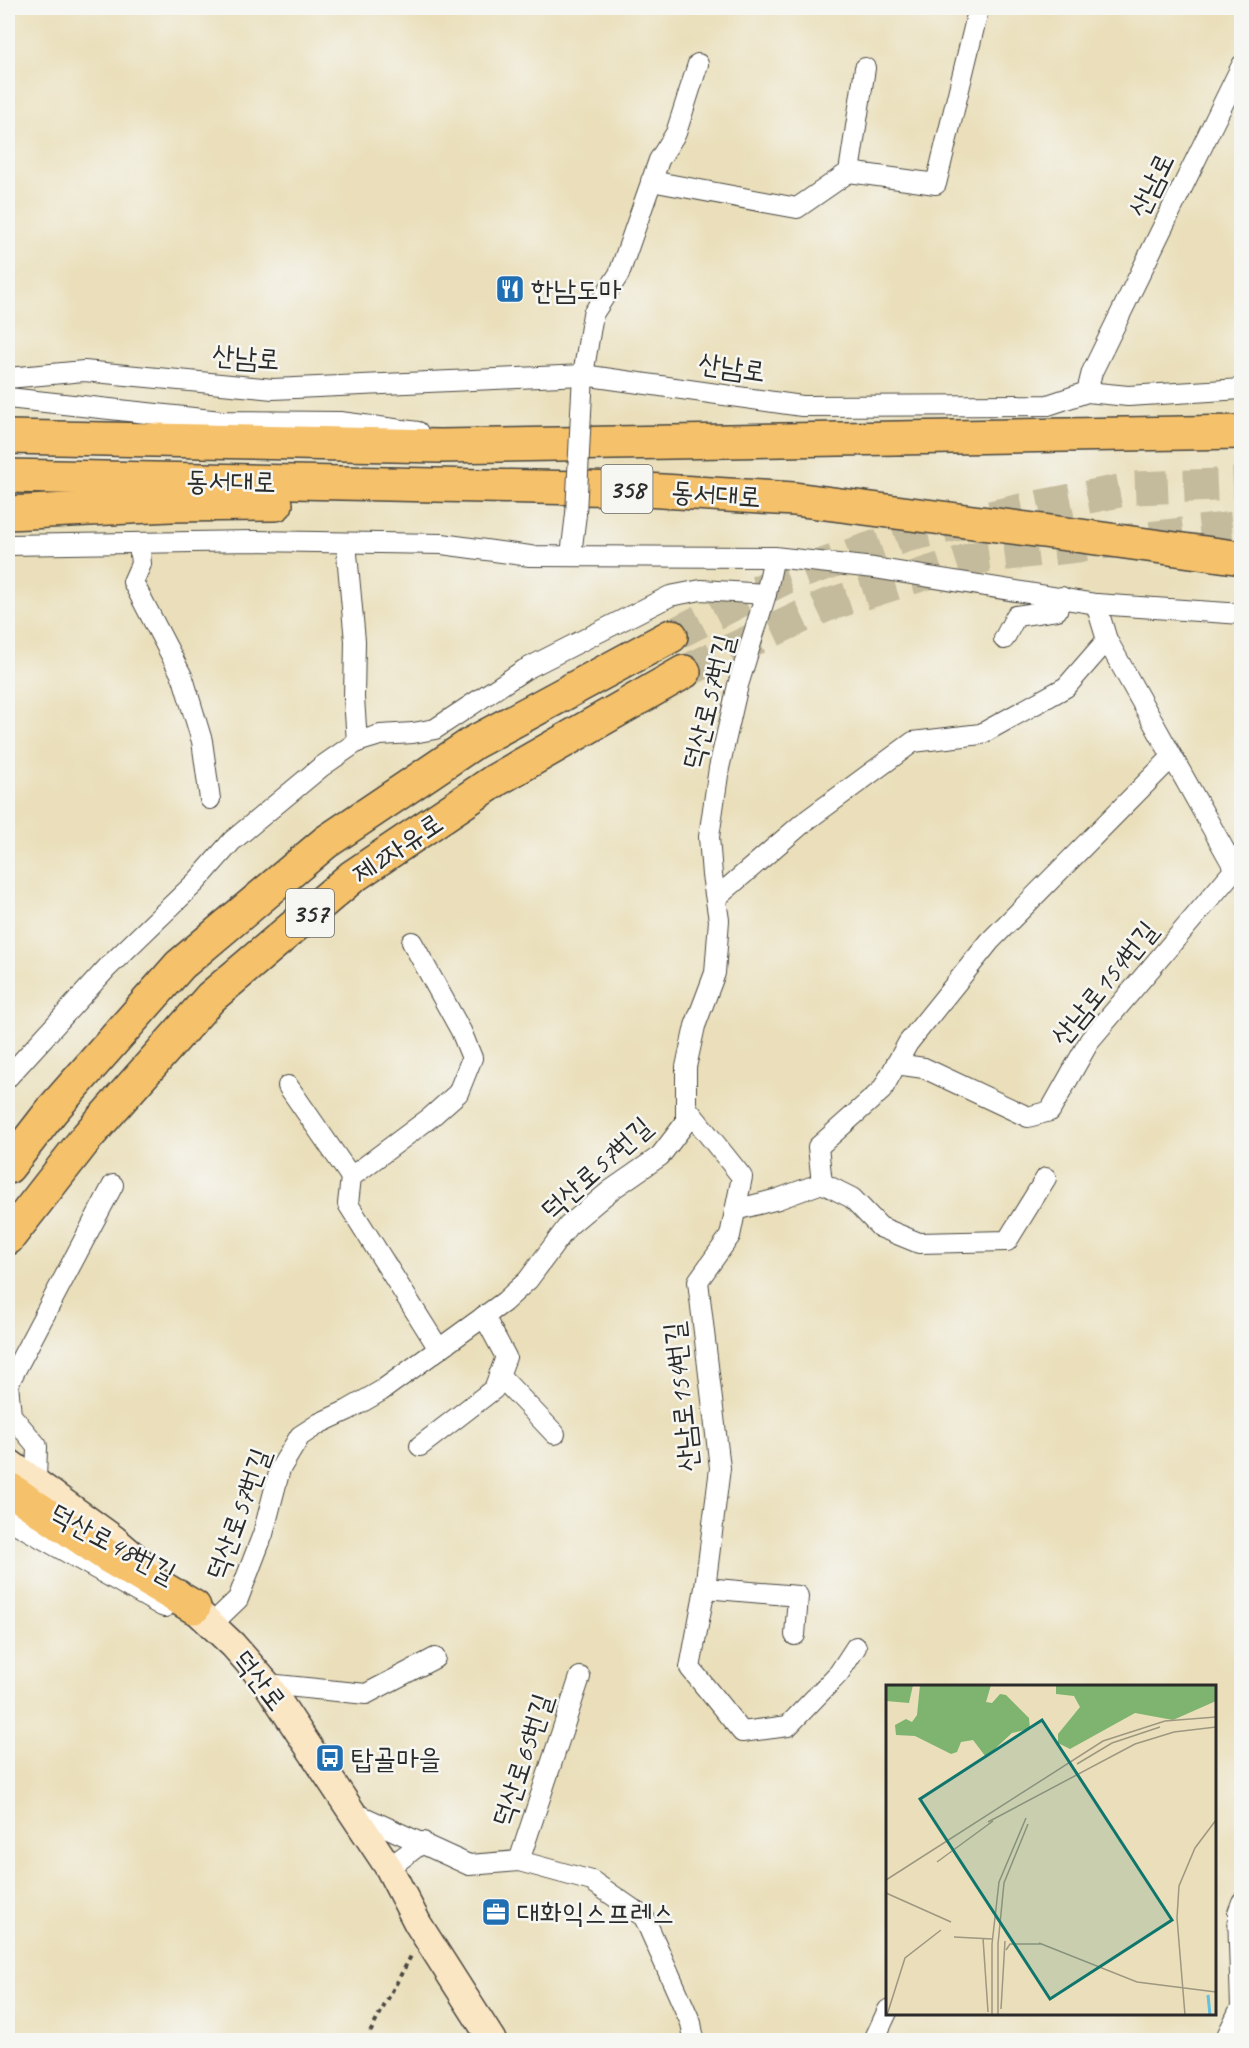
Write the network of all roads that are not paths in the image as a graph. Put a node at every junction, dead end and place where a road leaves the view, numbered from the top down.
1 (978, 11) dead end
2 (698, 64) dead end
3 (1242, 65) edge
4 (865, 68) dead end
5 (849, 172) junction
6 (651, 181) junction
7 (583, 375) junction
8 (8, 378) edge
9 (1242, 389) edge
10 (1087, 392) junction
11 (8, 398) edge
12 (1242, 432) edge
13 (8, 437) edge
14 (522, 444) junction
15 (8, 476) edge
16 (547, 488) junction
17 (8, 513) edge
18 (139, 543) junction
19 (346, 543) junction
20 (8, 545) edge
21 (571, 555) junction
22 (774, 556) junction
23 (1242, 558) edge
24 (766, 594) junction
25 (1062, 597) junction
26 (1096, 604) junction
27 (1242, 614) edge
28 (671, 636) tunnel mouth
29 (1004, 639) dead end
30 (1107, 640) junction
31 (684, 672) tunnel mouth
32 (357, 742) junction
33 (1172, 757) junction
34 (210, 799) dead end
35 (716, 898) junction
36 (412, 942) dead end
37 (896, 1064) junction
38 (8, 1077) edge
39 (288, 1086) dead end
40 (686, 1107) junction
41 (8, 1167) edge
42 (351, 1177) junction
43 (1047, 1178) dead end
44 (822, 1183) junction
45 (113, 1185) dead end
46 (735, 1210) junction
47 (8, 1238) edge
48 (484, 1316) junction
49 (439, 1349) junction
50 (499, 1375) junction
51 (555, 1434) dead end
52 (420, 1446) dead end
53 (8, 1462) edge
54 (22, 1485) edge
55 (8, 1520) edge
56 (705, 1588) junction
57 (203, 1615) junction
58 (795, 1635) dead end
59 (856, 1647) dead end
60 (435, 1658) dead end
61 (580, 1677) dead end
62 (267, 1684) junction
63 (353, 1812) junction
64 (423, 1842) junction
65 (519, 1861) junction
66 (389, 1868) junction
67 (1242, 1902) edge
68 (886, 2014) edge
69 (492, 2040) edge
70 (694, 2040) edge
71 (874, 2040) edge
72 (1225, 2040) edge

1 - 5 street
2 - 6 street
3 - 10 street, 산남로
4 - 5 street
5 - 6 street
6 - 7 street
7 - 8 street, 산남로
7 - 10 street, 산남로
7 - 21 street, bridge
9 - 10 street
11 - 14 street
12 - 14 highway, 동서대로 / 358
13 - 14 highway, 동서대로 / 358
15 - 16 highway, 동서대로 / 358
16 - 17 highway
16 - 23 highway, 동서대로 / 358
18 - 19 street
18 - 20 street
18 - 34 street
19 - 21 street
19 - 32 street
21 - 22 street
22 - 24 street, 덕산로57번길
22 - 25 street
24 - 32 street
24 - 35 street, 덕산로57번길
25 - 26 street
25 - 29 street
26 - 27 street
26 - 30 street, 산남로154번길
28 - 41 highway, 제2자유로 / 357
30 - 33 street, 산남로154번길
30 - 35 street
31 - 47 highway, 제2자유로 / 357
32 - 38 street
33 - 37 street
33 - 37 street, 산남로154번길
35 - 40 street, 덕산로57번길
36 - 42 street
37 - 44 street
39 - 42 street
40 - 46 street, 산남로154번길
40 - 48 street, 덕산로57번길
42 - 49 street
43 - 44 street
44 - 46 street
45 - 54 street
46 - 56 street, 산남로154번길
48 - 49 street, 덕산로57번길
48 - 50 street
49 - 57 street, 덕산로57번길
50 - 51 street
50 - 52 street
53 - 54 street
54 - 57 highway
55 - 57 street, 덕산로48번길
56 - 58 street
56 - 59 street, 산남로154번길
57 - 62 street, 덕산로
60 - 62 street
61 - 65 street, 덕산로65번길
62 - 63 street, 덕산로
63 - 64 street, 덕산로65번길
63 - 66 street, 덕산로
64 - 65 street, 덕산로65번길
64 - 66 street
65 - 70 street, 덕산로65번길
66 - 69 street, 덕산로
67 - 72 street
68 - 71 street

